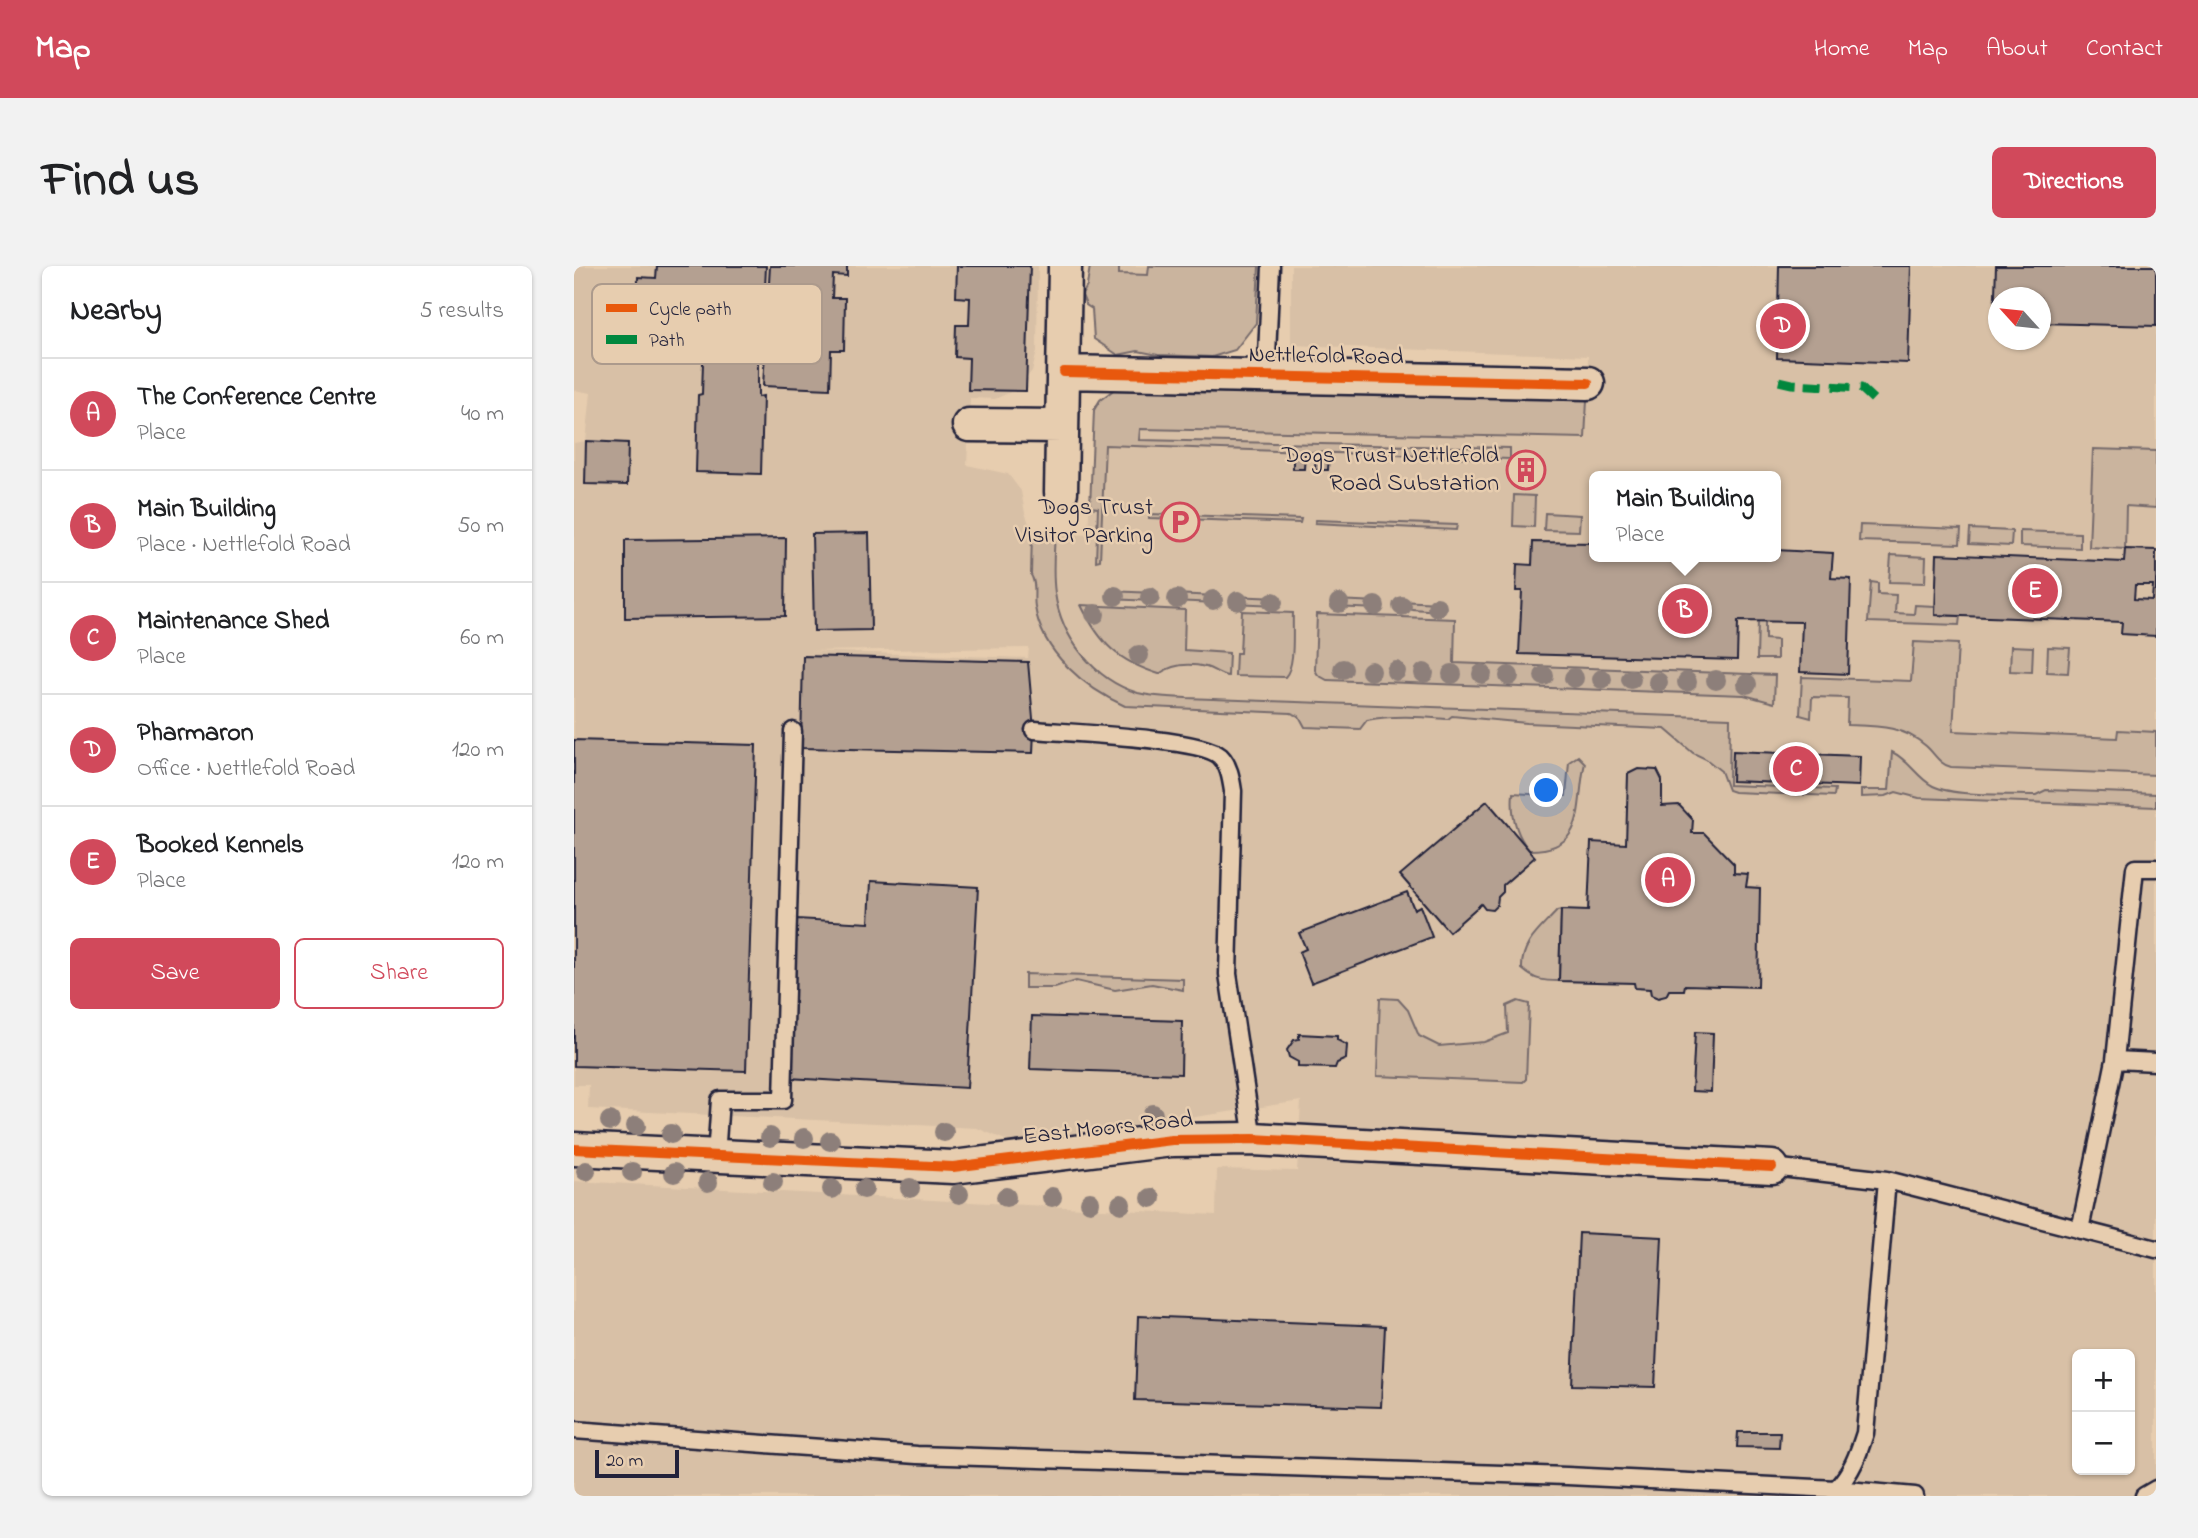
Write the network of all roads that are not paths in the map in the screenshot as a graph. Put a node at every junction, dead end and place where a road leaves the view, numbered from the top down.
1 (1065, 266) edge
2 (1271, 266) edge
3 (1064, 372) junction
4 (1266, 377) junction
5 (1588, 383) dead end
6 (969, 425) dead end
7 (1062, 426) junction
8 (1061, 492) dead end
9 (1034, 730) dead end
10 (793, 731) dead end
11 (2156, 868) edge
12 (2115, 1060) junction
13 (2156, 1062) edge
14 (1254, 1139) junction
15 (574, 1149) edge
16 (716, 1156) junction
17 (1772, 1167) joint
18 (1887, 1180) junction
19 (2080, 1230) junction
20 (2156, 1249) edge
21 (574, 1430) edge
22 (2156, 1489) edge
23 (1835, 1492) edge
24 (1915, 1496) edge
25 (2144, 1496) edge

1 - 3 street
2 - 4 lane
3 - 4 street, Nettlefold Road
3 - 7 street
4 - 5 street, Nettlefold Road
6 - 7 street
7 - 8 street
9 - 14 lane
10 - 16 lane
11 - 12 lane
12 - 13 lane
12 - 19 lane
14 - 16 street, East Moors Road
14 - 17 street, East Moors Road
15 - 16 street, East Moors Road
17 - 18 lane
18 - 19 lane
18 - 23 lane
19 - 20 lane
21 - 23 lane
22 - 25 lane
23 - 24 lane

